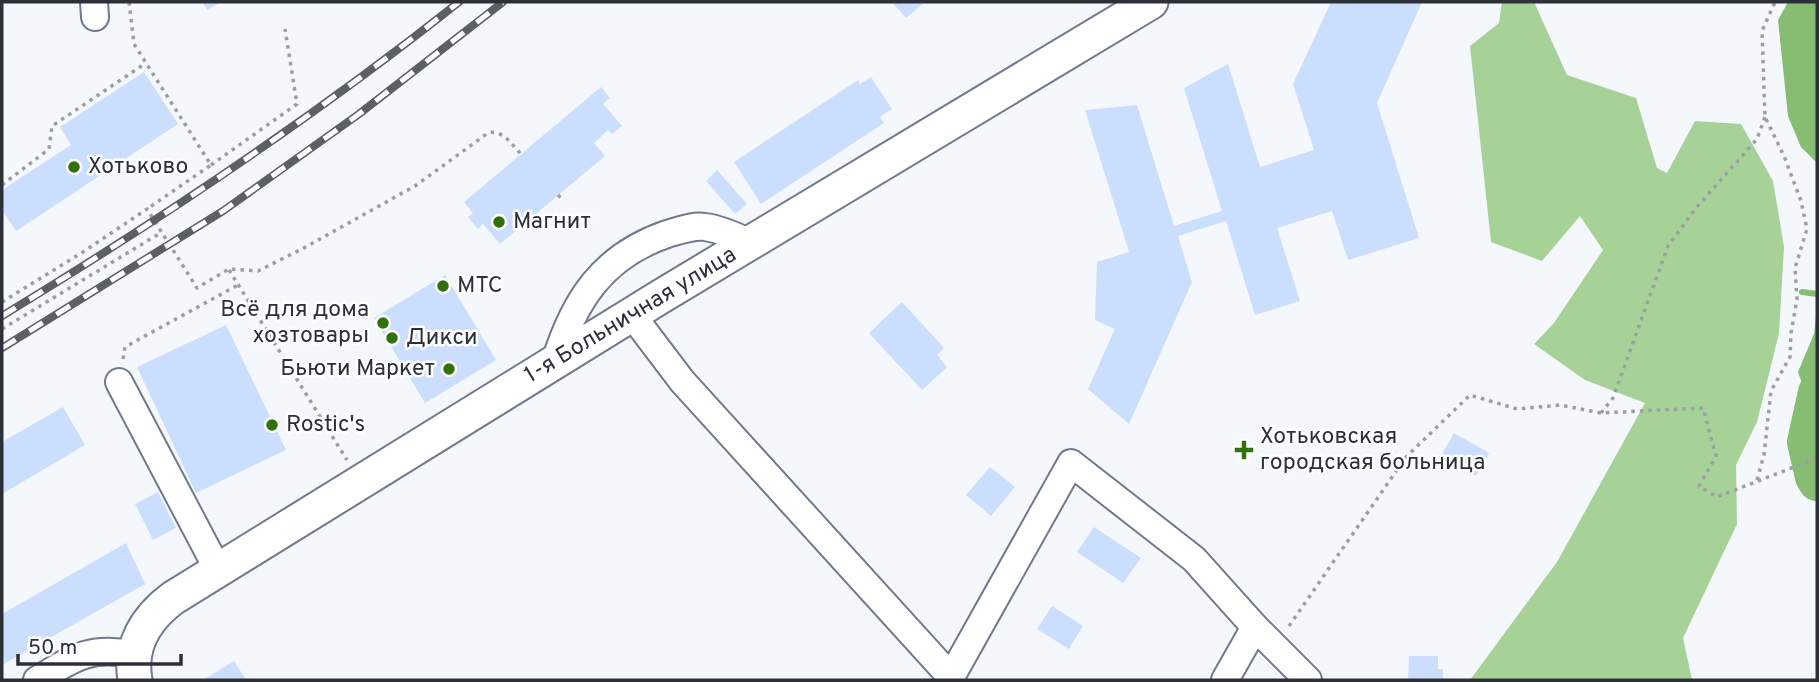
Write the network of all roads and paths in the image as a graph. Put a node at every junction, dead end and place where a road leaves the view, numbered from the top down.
1 (129, 2) edge
2 (1151, 2) edge
3 (1775, 2) edge
4 (285, 29) dead end
5 (146, 63) junction
6 (1765, 117) junction
7 (521, 154) dead end
8 (211, 165) junction
9 (2, 185) edge
10 (147, 209) junction
11 (162, 232) junction
12 (750, 243) junction
13 (229, 269) junction
14 (238, 285) junction
15 (2, 302) edge
16 (632, 315) junction
17 (2, 329) edge
18 (555, 362) junction
19 (120, 382) joint
20 (1601, 414) junction
21 (1817, 458) edge
22 (350, 465) dead end
23 (1757, 481) junction
24 (218, 570) junction
25 (1255, 627) junction
26 (1274, 646) junction
27 (134, 667) edge
28 (950, 679) edge
29 (37, 680) edge
30 (1225, 680) edge
31 (1308, 680) edge

1 - 5 path
2 - 12 main road, 1-я Больничная улица
3 - 6 path
4 - 8 path
5 - 8 path
5 - 9 path
6 - 20 path
6 - 23 path
7 - 13 path
8 - 10 path
10 - 11 path
10 - 15 path
11 - 13 path
11 - 17 path
12 - 16 main road, 1-я Больничная улица
12 - 18 street
13 - 14 path
14 - 19 path
14 - 22 path
16 - 18 main road, 1-я Больничная улица
16 - 28 street
18 - 24 main road, 1-я Больничная улица
19 - 24 street
20 - 23 path
20 - 26 path
21 - 23 path
24 - 27 main road, 1-я Больничная улица
25 - 26 street
25 - 28 street
25 - 30 street
26 - 31 street
27 - 29 street

